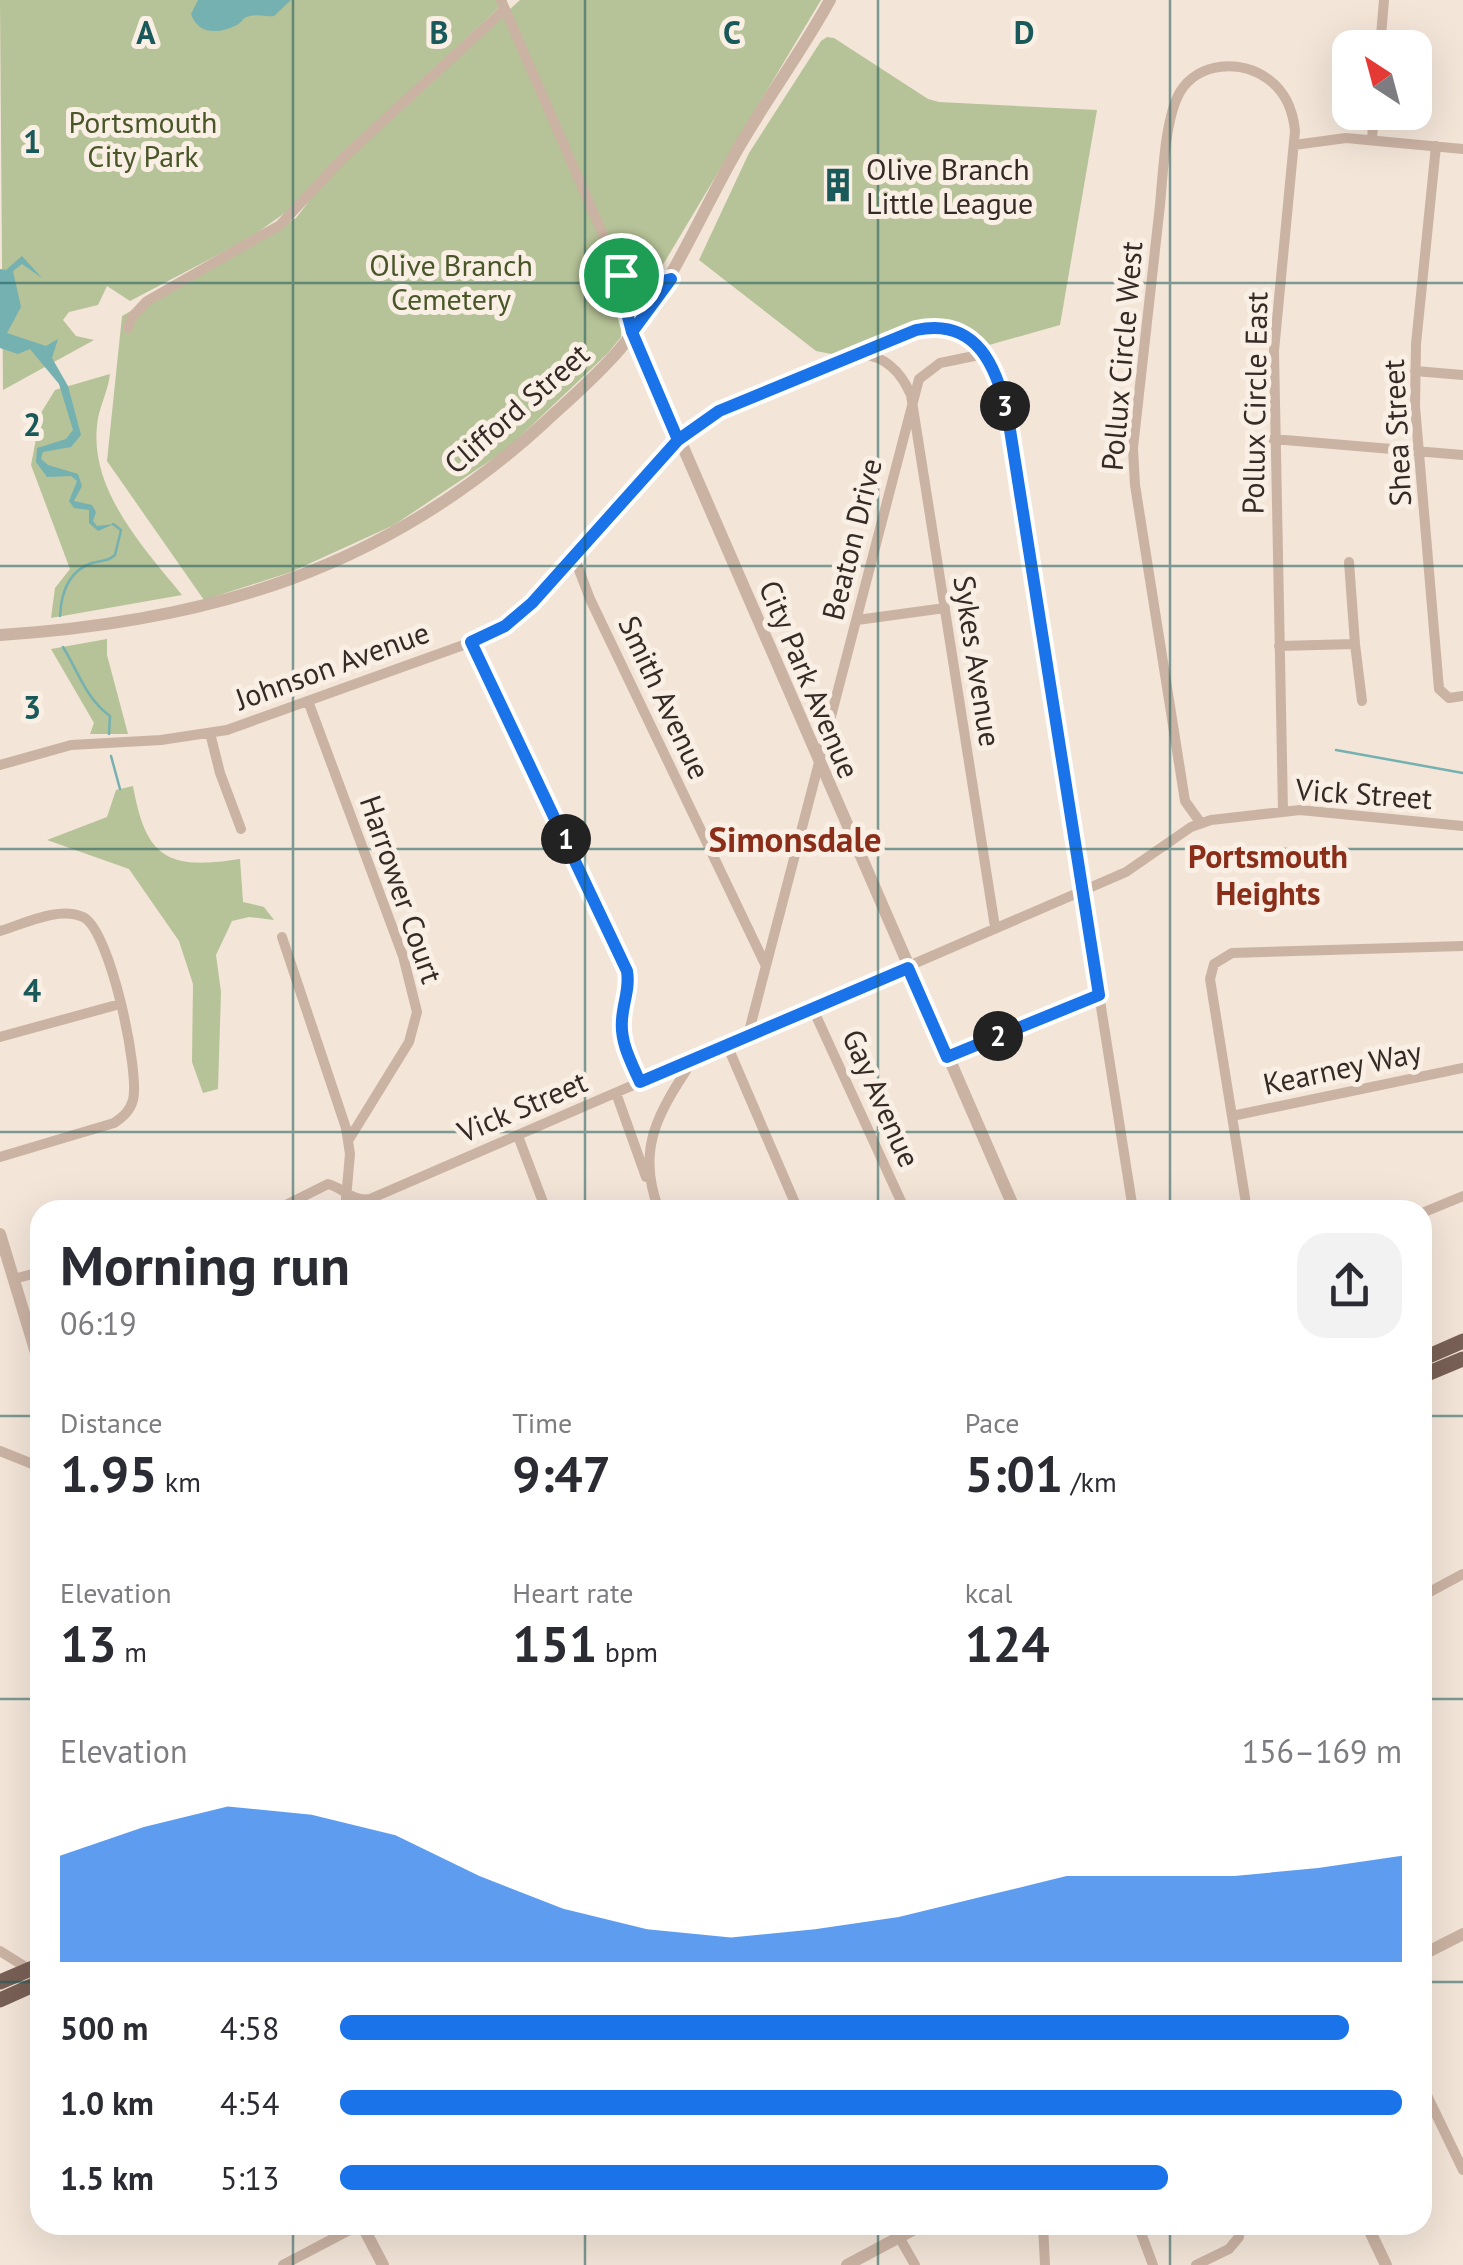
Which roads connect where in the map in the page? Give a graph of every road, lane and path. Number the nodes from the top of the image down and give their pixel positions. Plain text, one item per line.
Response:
1 (830, 0) edge
2 (1384, 0) edge
3 (503, 4) edge
4 (1382, 30) edge
5 (1199, 74) joint
6 (1373, 130) edge
7 (1372, 139) junction
8 (1294, 145) junction
9 (1436, 146) junction
10 (1463, 149) edge
11 (615, 267) junction
12 (671, 279) junction
13 (128, 328) dead end
14 (632, 332) junction
15 (859, 354) junction
16 (984, 354) junction
17 (1415, 370) junction
18 (1463, 375) edge
19 (913, 402) junction
20 (1274, 439) junction
21 (678, 440) junction
22 (1419, 452) junction
23 (1463, 456) edge
24 (573, 554) junction
25 (1350, 562) dead end
26 (945, 608) junction
27 (857, 620) junction
28 (0, 635) edge
29 (471, 642) junction
30 (1355, 644) junction
31 (1278, 646) junction
32 (1463, 696) edge
33 (308, 701) junction
34 (1362, 701) dead end
35 (210, 733) junction
36 (0, 764) edge
37 (820, 766) junction
38 (1283, 811) junction
39 (1200, 822) junction
40 (1463, 826) edge
41 (240, 830) dead end
42 (1081, 891) junction
43 (995, 927) junction
44 (0, 931) edge
45 (282, 938) dead end
46 (1463, 946) edge
47 (767, 967) junction
48 (908, 968) junction
49 (1099, 995) junction
50 (120, 1004) junction
51 (812, 1007) junction
52 (748, 1035) junction
53 (0, 1037) edge
54 (727, 1044) junction
55 (947, 1057) junction
56 (694, 1059) junction
57 (1463, 1068) edge
58 (640, 1082) junction
59 (616, 1093) junction
60 (1232, 1116) junction
61 (518, 1136) junction
62 (348, 1141) junction
63 (0, 1157) edge
64 (648, 1182) junction
65 (347, 1194) junction
66 (1463, 1196) edge
67 (296, 1200) edge
68 (346, 1200) edge
69 (542, 1200) edge
70 (655, 1200) edge
71 (794, 1200) edge
72 (900, 1200) edge
73 (1011, 1200) edge
74 (1131, 1200) edge
75 (1245, 1200) edge
76 (1432, 1209) edge
77 (0, 1234) edge
78 (30, 1275) edge
79 (14, 1279) junction
80 (30, 1333) edge
81 (1463, 1341) edge
82 (1432, 1355) edge
83 (1463, 1358) edge
84 (1432, 1372) edge
85 (0, 1450) edge
86 (30, 1463) edge
87 (1463, 1574) edge
88 (1432, 1591) edge
89 (1463, 1934) edge
90 (1432, 1950) edge
91 (0, 1952) edge
92 (30, 1968) edge
93 (30, 1975) edge
94 (30, 1978) edge
95 (0, 1982) edge
96 (0, 2000) edge
97 (1432, 2106) edge
98 (1463, 2170) edge
99 (342, 2235) edge
100 (366, 2235) edge
101 (903, 2235) edge
102 (1044, 2235) edge
103 (1142, 2235) edge
104 (1372, 2235) edge
105 (899, 2237) junction
106 (1239, 2237) dead end
107 (283, 2265) edge
108 (383, 2265) edge
109 (847, 2265) edge
110 (914, 2265) edge
111 (1045, 2265) edge
112 (1153, 2265) edge
113 (1196, 2265) edge
114 (1386, 2265) edge

1 - 12 street, Clifford Street
2 - 4 street
3 - 11 street
3 - 13 street
5 - 8 street, Pollux Circle East
5 - 39 street, Pollux Circle West
6 - 7 street
7 - 8 street
7 - 9 street
8 - 20 street, Pollux Circle East
9 - 10 street
9 - 17 street, Shea Street
11 - 12 street
11 - 14 street
12 - 14 street, Clifford Street
14 - 21 street, City Park Avenue
14 - 28 street, Clifford Street
15 - 16 street, Johnson Avenue
15 - 19 street
15 - 21 street, Johnson Avenue
16 - 19 street, Beaton Drive
16 - 42 street
17 - 18 street
17 - 22 street, Shea Street
19 - 26 street, Sykes Avenue
19 - 27 street, Beaton Drive
20 - 22 street
20 - 31 street, Pollux Circle East
21 - 24 street, Johnson Avenue
21 - 37 street, City Park Avenue
22 - 23 street
22 - 32 street, Shea Street
24 - 29 street, Johnson Avenue
24 - 47 street, Smith Avenue
25 - 30 street
26 - 27 street
26 - 43 street, Sykes Avenue
27 - 37 street, Beaton Drive
29 - 33 street, Johnson Avenue
29 - 58 street
30 - 31 street
30 - 34 street
31 - 38 street, Pollux Circle East
33 - 35 street, Johnson Avenue
33 - 62 street, Harrower Court
35 - 36 street, Johnson Avenue
35 - 41 street
37 - 47 street, Beaton Drive
37 - 48 street, City Park Avenue
38 - 39 street, Vick Street
38 - 40 street, Vick Street
39 - 42 street, Vick Street
42 - 43 street, Vick Street
42 - 49 street
43 - 48 street, Vick Street
44 - 50 street
45 - 62 street
46 - 60 street
47 - 52 street, Beaton Drive
48 - 51 street, Vick Street
48 - 55 street, City Park Avenue
49 - 55 street
49 - 74 street
50 - 53 street
50 - 63 street
51 - 52 street, Vick Street
51 - 72 street, Gay Avenue
52 - 54 street, Vick Street
54 - 56 street, Vick Street
54 - 71 street
55 - 73 street, City Park Avenue
56 - 58 street, Vick Street
56 - 64 street
57 - 60 street, Kearney Way
58 - 59 street, Vick Street
59 - 61 street, Vick Street
59 - 64 street
60 - 75 street
61 - 65 street, Vick Street
61 - 69 street
62 - 65 street
64 - 70 street
65 - 67 street, Vick Street
65 - 68 street
66 - 76 street
77 - 79 street
78 - 79 street
79 - 80 street
81 - 82 main road
83 - 84 main road
85 - 86 street
87 - 88 street
89 - 90 street
91 - 92 street
93 - 95 main road
94 - 96 main road
97 - 98 street
99 - 107 street
100 - 108 street
101 - 105 street
102 - 111 street
103 - 112 street
104 - 114 street
105 - 109 street
105 - 110 street
106 - 113 street

